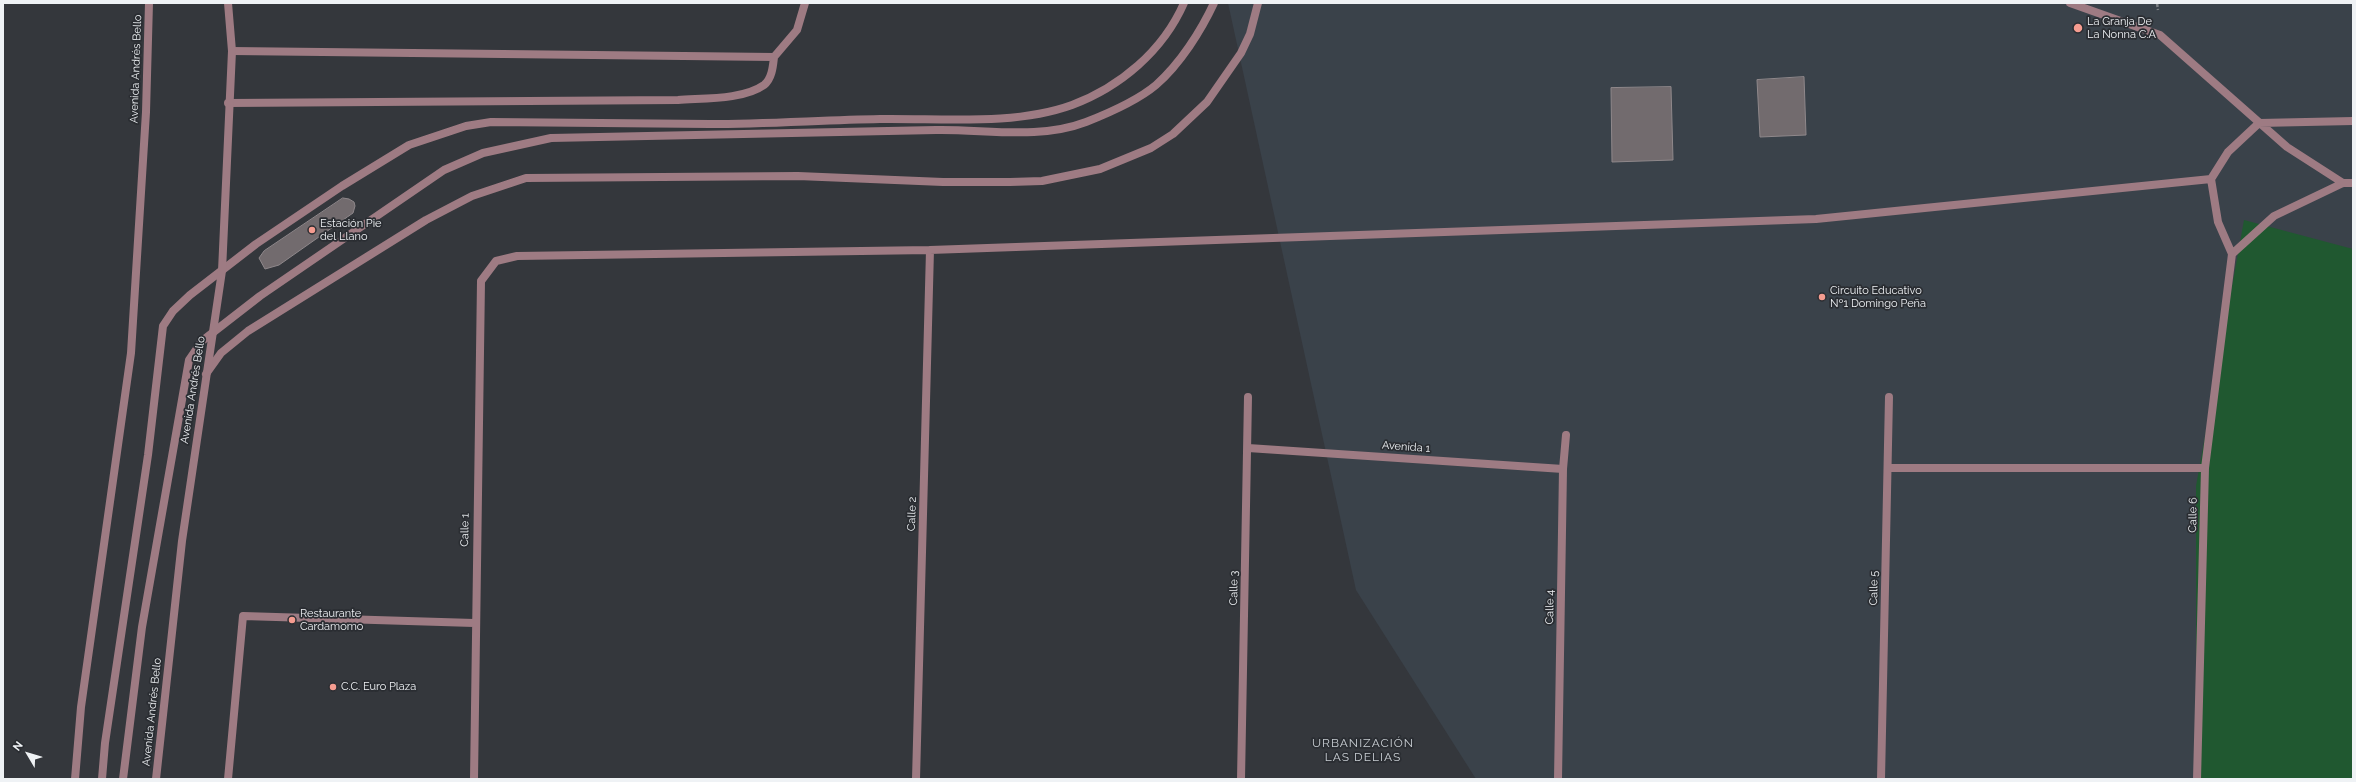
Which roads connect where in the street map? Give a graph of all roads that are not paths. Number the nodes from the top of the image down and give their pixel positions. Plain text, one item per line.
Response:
1 (149, 3) edge
2 (228, 3) edge
3 (805, 3) edge
4 (1184, 3) edge
5 (1214, 3) edge
6 (1258, 3) edge
7 (2070, 3) edge
8 (232, 51) junction
9 (774, 57) junction
10 (228, 103) junction
11 (2353, 121) edge
12 (2259, 123) junction
13 (2211, 179) junction
14 (2353, 183) edge
15 (2343, 184) junction
16 (930, 250) junction
17 (2232, 254) junction
18 (222, 271) junction
19 (214, 332) junction
20 (206, 374) junction
21 (1248, 397) dead end
22 (1889, 397) dead end
23 (1566, 436) dead end
24 (1248, 448) junction
25 (1562, 468) junction
26 (1888, 468) junction
27 (2205, 468) junction
28 (474, 623) junction
29 (75, 779) edge
30 (102, 779) edge
31 (123, 779) edge
32 (156, 779) edge
33 (228, 779) edge
34 (474, 779) edge
35 (916, 779) edge
36 (1241, 779) edge
37 (1558, 779) edge
38 (1882, 779) edge
39 (2197, 779) edge

1 - 29 street, Avenida Andrés Bello
2 - 8 street, Avenida Andrés Bello
3 - 9 street
4 - 18 street
5 - 19 street
6 - 20 street
7 - 12 street
8 - 9 street
8 - 10 street, Avenida Andrés Bello
9 - 10 street
10 - 18 street, Avenida Andrés Bello
11 - 12 street
12 - 13 street
12 - 15 street
13 - 16 street
13 - 17 street
14 - 15 street
15 - 17 street
16 - 28 street, Calle 1
16 - 35 street, Calle 2
17 - 27 street, Calle 6
18 - 19 street, Avenida Andrés Bello
18 - 30 street
19 - 20 street, Avenida Andrés Bello
19 - 31 street
20 - 32 street, Avenida Andrés Bello
21 - 24 street, Calle 3
22 - 26 street, Calle 5
23 - 25 street, Calle 4
24 - 25 street, Avenida 1
24 - 36 street, Calle 3
25 - 37 street, Calle 4
26 - 27 street
26 - 38 street, Calle 5
27 - 39 street, Calle 6
28 - 33 street
28 - 34 street, Calle 1

